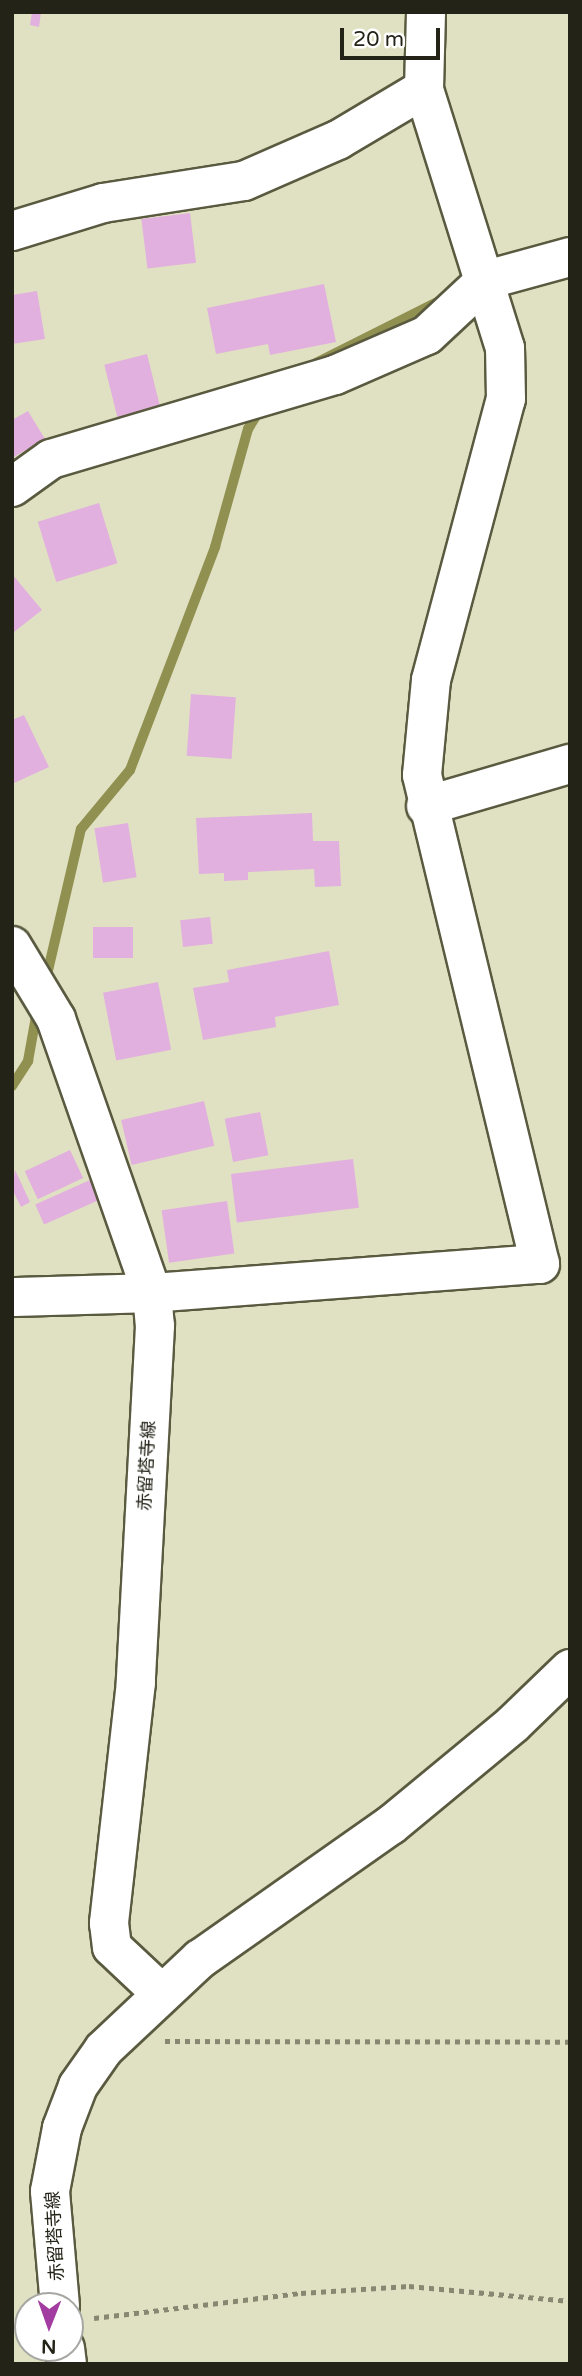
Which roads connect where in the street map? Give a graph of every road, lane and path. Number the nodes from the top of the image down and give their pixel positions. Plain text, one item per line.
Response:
1 (426, 12) edge
2 (424, 89) junction
3 (12, 231) edge
4 (570, 257) edge
5 (486, 280) junction
6 (12, 487) edge
7 (570, 765) edge
8 (426, 806) junction
9 (12, 946) edge
10 (152, 1293) junction
11 (12, 1297) edge
12 (570, 1669) edge
13 (148, 2005) junction
14 (570, 2042) edge
15 (64, 2292) edge
16 (570, 2301) edge
17 (84, 2322) edge

1 - 2 street
2 - 3 street
2 - 5 street
4 - 5 street
5 - 6 street
5 - 8 street
7 - 8 street
8 - 10 street
9 - 10 street, 赤留塔寺線
10 - 11 street
10 - 13 street, 赤留塔寺線
12 - 13 street, 赤留塔寺線
13 - 14 path
13 - 15 street, 赤留塔寺線
16 - 17 path

